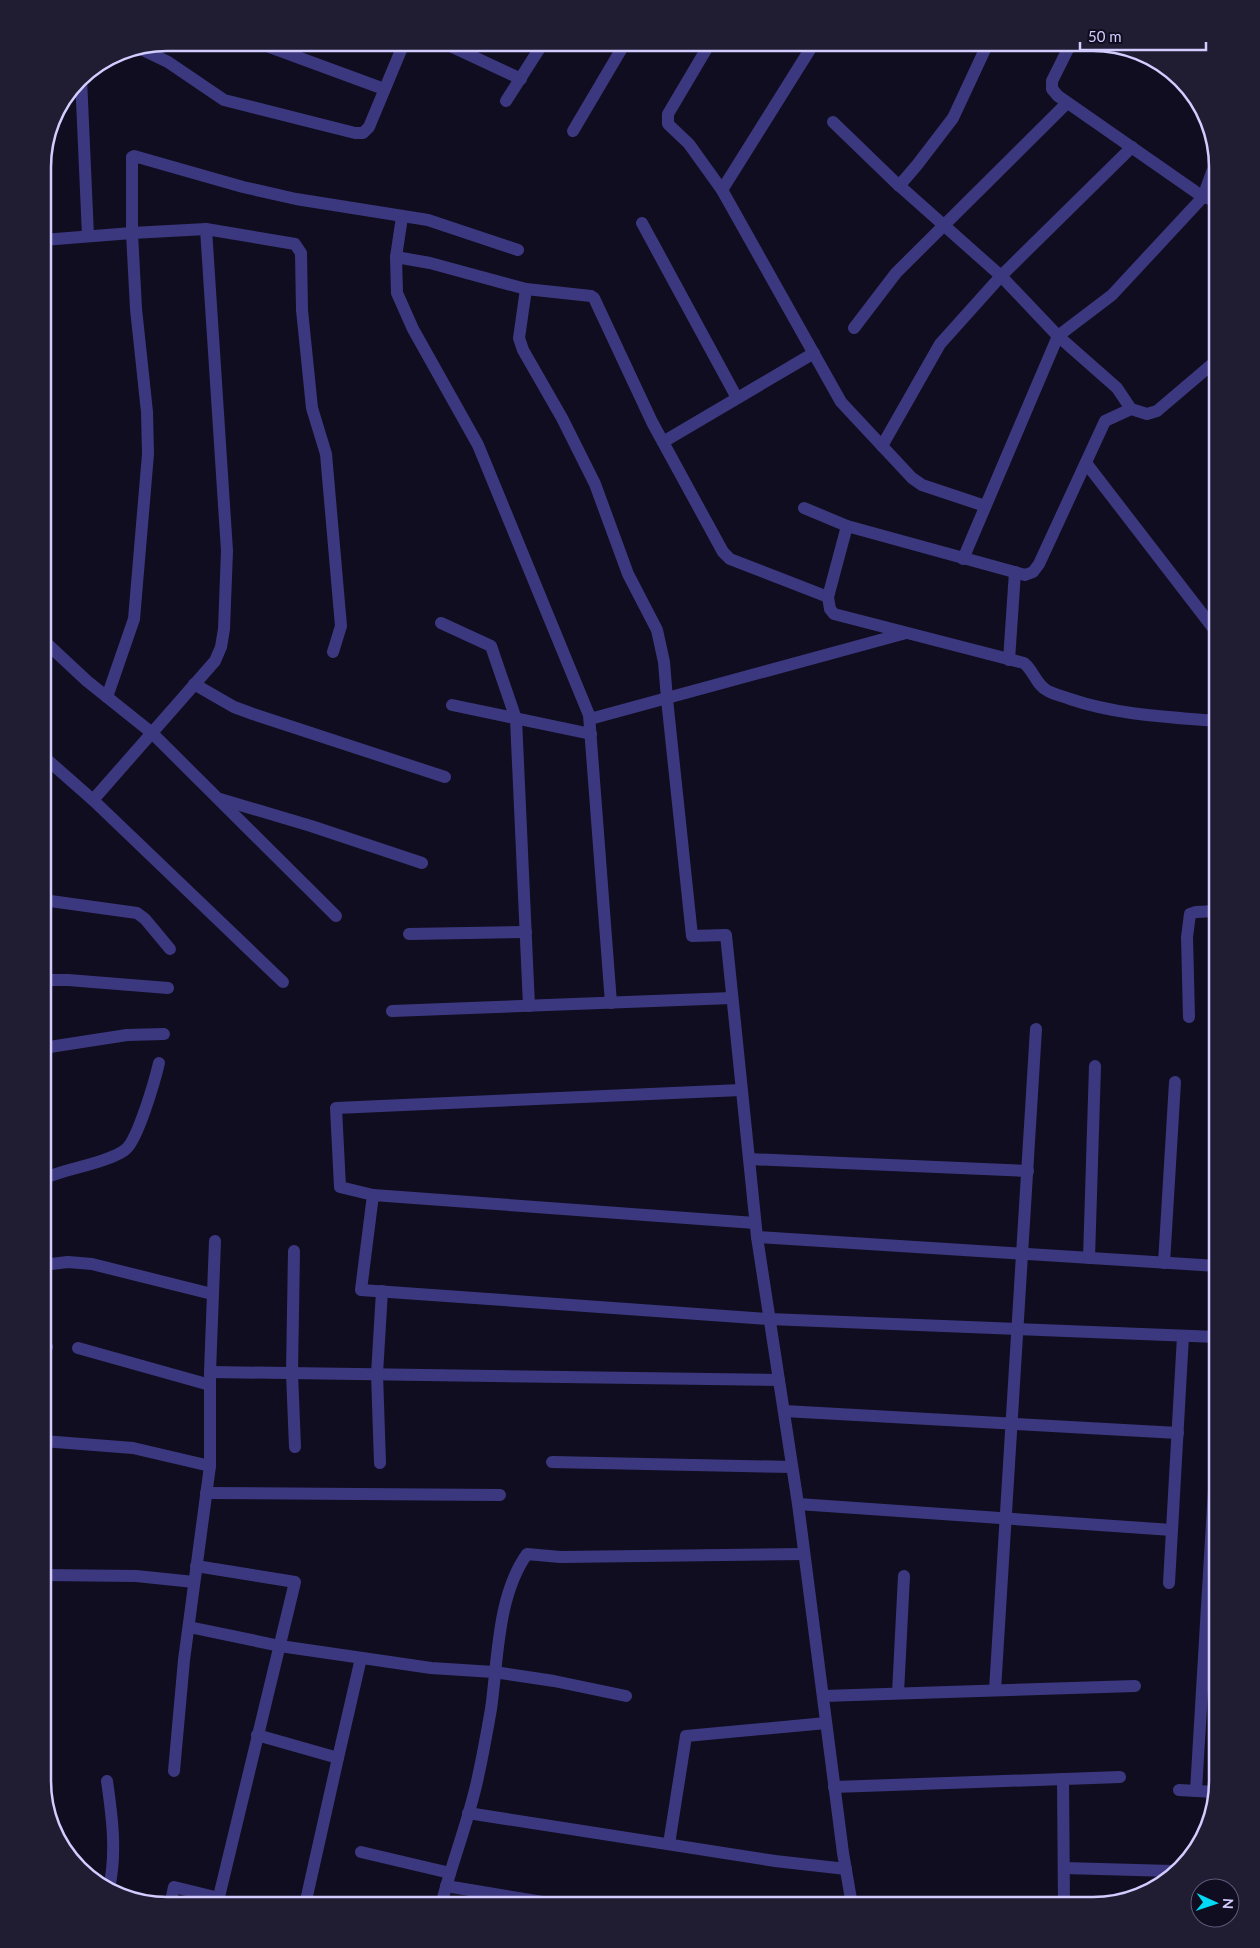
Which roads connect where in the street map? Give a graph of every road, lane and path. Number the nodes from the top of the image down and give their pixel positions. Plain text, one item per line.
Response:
1 (283, 51) edge
2 (401, 51) edge
3 (461, 51) edge
4 (538, 51) edge
5 (620, 51) edge
6 (705, 51) edge
7 (809, 51) edge
8 (984, 51) edge
9 (1067, 51) edge
10 (148, 52) edge
11 (521, 79) junction
12 (81, 89) edge
13 (384, 89) junction
14 (506, 101) dead end
15 (1067, 103) junction
16 (833, 122) dead end
17 (574, 131) dead end
18 (1132, 147) junction
19 (1209, 180) edge
20 (899, 186) junction
21 (722, 190) junction
22 (1203, 197) junction
23 (1209, 199) edge
24 (402, 217) junction
25 (642, 223) dead end
26 (944, 224) junction
27 (206, 230) junction
28 (132, 233) junction
29 (88, 236) junction
30 (51, 239) edge
31 (518, 250) dead end
32 (396, 257) junction
33 (1000, 276) junction
34 (526, 289) junction
35 (854, 328) dead end
36 (1058, 336) junction
37 (814, 353) junction
38 (1209, 368) edge
39 (737, 398) junction
40 (1131, 409) junction
41 (663, 442) junction
42 (882, 446) junction
43 (1086, 463) junction
44 (985, 506) junction
45 (804, 508) dead end
46 (847, 526) junction
47 (962, 559) junction
48 (1015, 572) junction
49 (828, 597) junction
50 (1209, 621) edge
51 (441, 623) dead end
52 (906, 633) junction
53 (51, 648) edge
54 (333, 652) dead end
55 (1009, 660) junction
56 (194, 684) junction
57 (107, 698) junction
58 (666, 699) junction
59 (452, 706) dead end
60 (516, 719) junction
61 (590, 719) junction
62 (1209, 720) edge
63 (152, 732) junction
64 (591, 734) junction
65 (51, 763) edge
66 (445, 777) dead end
67 (218, 798) junction
68 (93, 800) junction
69 (422, 863) dead end
70 (51, 901) edge
71 (1209, 911) edge
72 (336, 916) dead end
73 (526, 932) junction
74 (409, 934) dead end
75 (170, 949) dead end
76 (51, 980) edge
77 (283, 982) dead end
78 (168, 988) dead end
79 (732, 998) junction
80 (611, 1003) junction
81 (529, 1006) junction
82 (392, 1011) dead end
83 (1189, 1017) dead end
84 (1036, 1029) dead end
85 (164, 1034) dead end
86 (51, 1047) edge
87 (159, 1063) dead end
88 (1095, 1066) dead end
89 (1176, 1082) dead end
90 (742, 1090) junction
91 (748, 1159) junction
92 (1028, 1171) junction
93 (51, 1175) edge
94 (373, 1195) junction
95 (756, 1223) junction
96 (757, 1237) junction
97 (215, 1241) dead end
98 (294, 1250) dead end
99 (1023, 1254) junction
100 (1090, 1258) junction
101 (1164, 1263) junction
102 (51, 1264) edge
103 (1209, 1266) edge
104 (382, 1291) junction
105 (212, 1294) junction
106 (770, 1319) junction
107 (1016, 1329) junction
108 (1183, 1336) junction
109 (1209, 1337) edge
110 (78, 1348) dead end
111 (292, 1373) junction
112 (377, 1374) junction
113 (210, 1379) junction
114 (779, 1380) junction
115 (784, 1411) junction
116 (1011, 1424) junction
117 (1178, 1433) junction
118 (51, 1442) edge
119 (294, 1447) dead end
120 (552, 1462) dead end
121 (380, 1463) dead end
122 (210, 1466) junction
123 (792, 1467) junction
124 (206, 1493) junction
125 (500, 1495) dead end
126 (798, 1504) junction
127 (1005, 1518) junction
128 (1172, 1530) junction
129 (804, 1554) junction
130 (196, 1566) junction
131 (51, 1575) edge
132 (904, 1576) dead end
133 (194, 1582) junction
134 (1169, 1583) dead end
135 (188, 1627) junction
136 (1209, 1637) edge
137 (280, 1646) junction
138 (361, 1658) junction
139 (494, 1672) junction
140 (1135, 1686) dead end
141 (995, 1690) junction
142 (898, 1693) junction
143 (626, 1696) dead end
144 (823, 1696) junction
145 (826, 1724) junction
146 (257, 1735) junction
147 (338, 1758) junction
148 (174, 1771) dead end
149 (1120, 1777) dead end
150 (1063, 1779) junction
151 (107, 1781) dead end
152 (834, 1787) junction
153 (1179, 1790) dead end
154 (1196, 1791) junction
155 (1208, 1792) edge
156 (468, 1813) junction
157 (668, 1844) junction
158 (361, 1852) dead end
159 (1064, 1868) junction
160 (846, 1869) junction
161 (1166, 1871) edge
162 (450, 1872) junction
163 (110, 1882) edge
164 (446, 1886) junction
165 (172, 1897) edge
166 (205, 1897) edge
167 (219, 1897) edge
168 (307, 1897) edge
169 (443, 1897) edge
170 (510, 1897) edge
171 (851, 1897) edge
172 (1064, 1897) edge

1 - 13 street
2 - 13 street
3 - 11 street
4 - 11 street
5 - 17 street
6 - 21 street
7 - 21 street
8 - 20 street
9 - 15 street
10 - 13 street
11 - 14 street
12 - 29 street
15 - 18 street
15 - 26 street
16 - 20 street
18 - 22 street
18 - 33 street
19 - 22 street
20 - 26 street
21 - 37 street
22 - 23 street
22 - 36 street
24 - 28 street
24 - 31 street
24 - 32 street
25 - 39 street
26 - 33 street
26 - 35 street
27 - 28 street
27 - 54 street
27 - 56 street
28 - 29 street
28 - 57 street
29 - 30 street
32 - 34 street
32 - 61 street
33 - 36 street
33 - 42 street
34 - 41 street
34 - 58 street
36 - 40 street
36 - 44 street
37 - 39 street
37 - 42 street
38 - 40 street
39 - 41 street
40 - 43 street
41 - 49 street
42 - 44 street
43 - 48 street
43 - 50 street
44 - 47 street
45 - 46 street
46 - 47 street
46 - 49 street
47 - 48 street
48 - 55 street
49 - 52 street
51 - 60 street
52 - 55 street
52 - 58 street
53 - 57 street
55 - 62 street
56 - 63 street
56 - 66 street
57 - 63 street
58 - 61 street
58 - 79 street
59 - 60 street
60 - 64 street
60 - 73 street
61 - 64 street
63 - 67 street
63 - 68 street
64 - 80 street
65 - 68 street
67 - 69 street
67 - 72 street
68 - 77 street
70 - 75 street
71 - 83 street
73 - 74 street
73 - 81 street
76 - 78 street
79 - 80 street
79 - 90 street
80 - 81 street
81 - 82 street
84 - 92 street
85 - 86 street
87 - 93 street
88 - 100 street
89 - 101 street
90 - 91 street
90 - 94 street
91 - 92 street
91 - 95 street
92 - 99 street
94 - 95 street
94 - 104 street
95 - 96 street
96 - 99 street
96 - 106 street
97 - 105 street
98 - 111 street
99 - 100 street
99 - 107 street
100 - 101 street
101 - 103 street
102 - 105 street
104 - 106 street
104 - 112 street
105 - 113 street
106 - 107 street
106 - 114 street
107 - 108 street
107 - 116 street
108 - 109 street
108 - 117 street
110 - 113 street
111 - 112 street
111 - 113 street
111 - 119 street
112 - 114 street
112 - 121 street
113 - 122 street
114 - 115 street
115 - 116 street
115 - 123 street
116 - 117 street
116 - 127 street
117 - 128 street
118 - 122 street
120 - 123 street
122 - 124 street
123 - 126 street
124 - 125 street
124 - 130 street
126 - 127 street
126 - 129 street
127 - 128 street
127 - 141 street
128 - 134 street
129 - 139 street
129 - 144 street
130 - 133 street
130 - 137 street
131 - 133 street
132 - 142 street
133 - 135 street
135 - 137 street
135 - 148 street
136 - 154 street
137 - 138 street
137 - 146 street
138 - 139 street
138 - 147 street
139 - 143 street
139 - 156 street
140 - 141 street
141 - 142 street
142 - 144 street
144 - 145 street
145 - 152 street
145 - 157 street
146 - 147 street
146 - 167 street
147 - 168 street
149 - 150 street
150 - 152 street
150 - 159 street
151 - 163 street
152 - 160 street
153 - 154 street
154 - 155 street
156 - 157 street
156 - 162 street
157 - 160 street
158 - 162 street
159 - 161 street
159 - 172 street
160 - 171 street
162 - 164 street
164 - 169 street
164 - 170 street
165 - 166 street

